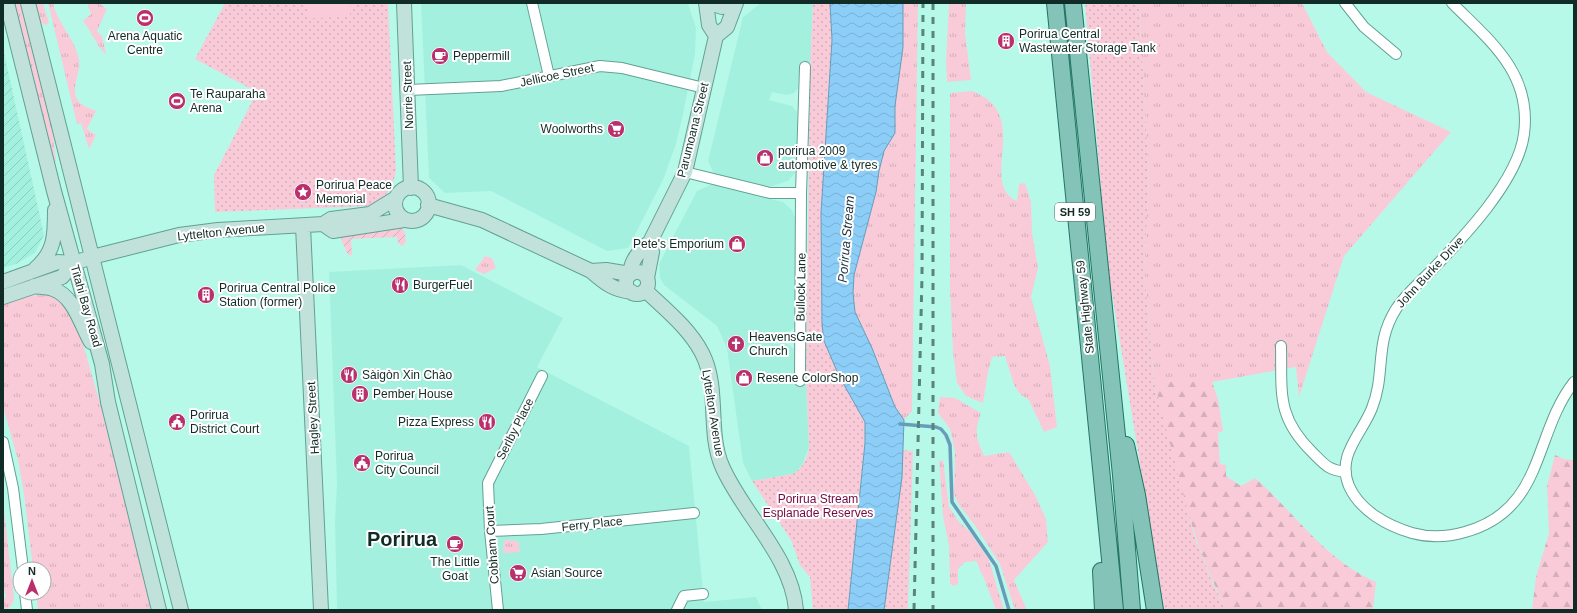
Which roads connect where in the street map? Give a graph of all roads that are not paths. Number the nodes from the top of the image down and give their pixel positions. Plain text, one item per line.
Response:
1 (7, 3) edge
2 (28, 3) edge
3 (404, 3) edge
4 (532, 3) edge
5 (706, 3) edge
6 (710, 3) edge
7 (736, 3) edge
8 (1055, 3) edge
9 (1073, 3) edge
10 (1345, 3) edge
11 (1452, 3) edge
12 (716, 36) junction
13 (1396, 54) dead end
14 (805, 67) dead end
15 (549, 76) junction
16 (704, 88) junction
17 (408, 90) junction
18 (685, 172) junction
19 (411, 188) junction
20 (54, 191) junction
21 (801, 193) junction
22 (396, 198) junction
23 (428, 205) junction
24 (404, 220) junction
25 (323, 224) junction
26 (303, 226) junction
27 (650, 242) junction
28 (92, 256) junction
29 (74, 263) junction
30 (33, 271) junction
31 (591, 271) junction
32 (631, 274) junction
33 (3, 282) edge
34 (34, 286) junction
35 (641, 287) junction
36 (3, 298) edge
37 (1281, 346) dead end
38 (102, 364) junction
39 (542, 376) dead end
40 (800, 381) dead end
41 (1574, 382) edge
42 (1115, 418) junction
43 (1096, 420) junction
44 (3, 442) edge
45 (1346, 472) junction
46 (488, 483) joint
47 (694, 513) dead end
48 (490, 531) junction
49 (22, 561) edge
50 (703, 594) dead end
51 (497, 609) edge
52 (159, 610) edge
53 (181, 610) edge
54 (321, 610) edge
55 (677, 610) edge
56 (796, 610) edge
57 (1103, 610) edge
58 (1115, 610) edge
59 (1132, 610) edge
60 (1155, 610) edge

1 - 20 main road, Titahi Bay Road
2 - 28 main road, Titahi Bay Road
3 - 17 main road, Norrie Street
4 - 15 street
5 - 12 main road
6 - 7 main road
7 - 12 main road, Parumoana Street
8 - 43 main road, State Highway 59 / SH 59
9 - 42 main road, State Highway 59 / SH 59
10 - 13 street
11 - 45 street, John Burke Drive
12 - 16 main road, Parumoana Street
14 - 21 street, Bullock Lane
15 - 16 street, Jellicoe Street
15 - 17 street, Jellicoe Street
16 - 18 main road, Parumoana Street
17 - 19 main road, Norrie Street
18 - 21 street
18 - 27 main road, Parumoana Street
19 - 22 main road
19 - 23 main road
20 - 29 main road, Titahi Bay Road
20 - 30 main road
21 - 40 street, Bullock Lane
22 - 24 main road
22 - 25 main road, Lyttelton Avenue
23 - 24 main road
23 - 31 main road
24 - 25 main road, Lyttelton Avenue
25 - 26 main road, Lyttelton Avenue
26 - 28 main road, Lyttelton Avenue
26 - 54 main road, Hagley Street
27 - 32 main road, Parumoana Street
27 - 35 main road, Parumoana Street
28 - 29 main road, Lyttelton Avenue
28 - 53 main road, Titahi Bay Road
29 - 30 main road, Lyttelton Avenue
29 - 34 main road, Lyttelton Avenue
29 - 38 main road, Titahi Bay Road
30 - 33 main road, Lyttelton Avenue
31 - 32 main road
31 - 35 main road
32 - 35 main road
34 - 36 main road, Lyttelton Avenue
34 - 38 main road
35 - 56 main road, Lyttelton Avenue
37 - 45 street
38 - 52 main road, Titahi Bay Road
39 - 46 street, Serlby Place
41 - 45 street, John Burke Drive
42 - 59 main road, State Highway 59 / SH 59
42 - 60 main road
43 - 57 main road
43 - 58 main road, State Highway 59 / SH 59
44 - 49 street
46 - 48 street, Cobham Court
47 - 48 street, Ferry Place
48 - 51 street, Cobham Court
50 - 55 street

